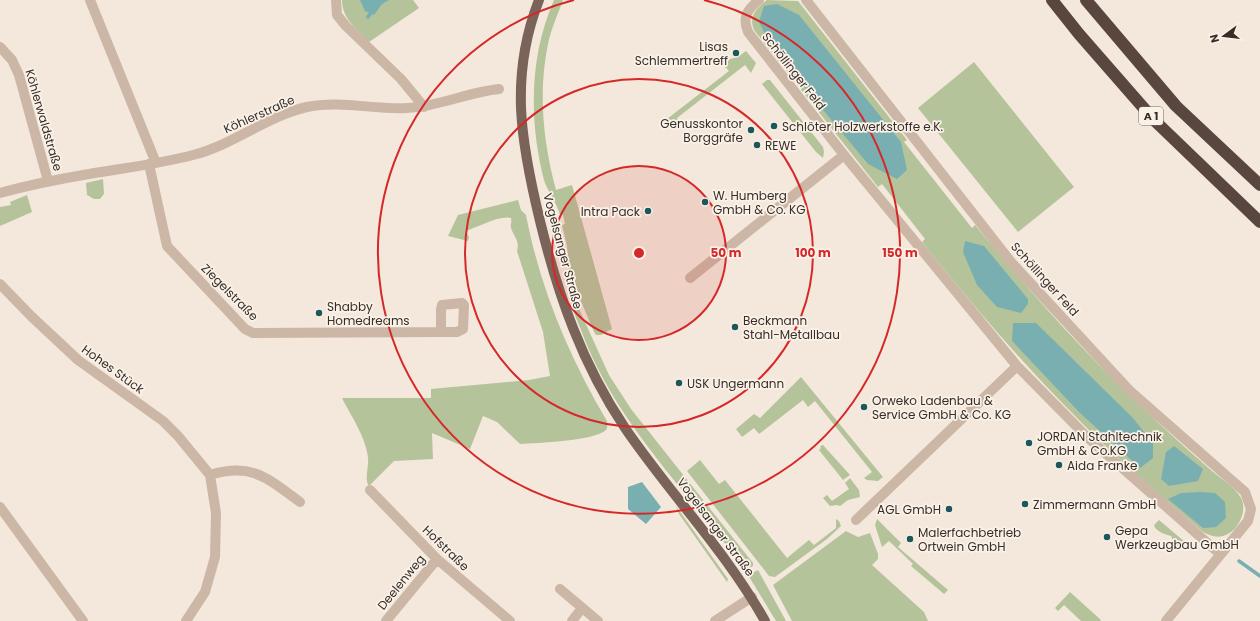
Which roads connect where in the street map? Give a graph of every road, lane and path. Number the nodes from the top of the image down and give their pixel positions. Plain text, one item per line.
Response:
1 (90, 0) edge
2 (336, 0) edge
3 (539, 0) edge
4 (759, 0) edge
5 (806, 0) edge
6 (1052, 0) edge
7 (1086, 0) edge
8 (0, 47) edge
9 (499, 89) dead end
10 (424, 107) junction
11 (844, 155) junction
12 (152, 164) junction
13 (48, 182) junction
14 (1260, 185) edge
15 (0, 193) edge
16 (1260, 222) edge
17 (690, 278) dead end
18 (0, 284) edge
19 (441, 332) dead end
20 (1017, 366) junction
21 (210, 475) junction
22 (370, 490) dead end
23 (300, 502) dead end
24 (0, 507) edge
25 (856, 520) dead end
26 (1220, 554) junction
27 (437, 559) junction
28 (560, 589) dead end
29 (752, 598) junction
30 (582, 608) junction
31 (83, 621) edge
32 (186, 621) edge
33 (386, 621) edge
34 (510, 621) edge
35 (572, 621) edge
36 (598, 621) edge
37 (715, 621) edge
38 (765, 621) edge
39 (1166, 621) edge

1 - 12 street
2 - 10 street
3 - 29 main road, Vogelsanger Straße
4 - 11 street, Schöllinger Feld
5 - 26 street, Schöllinger Feld
6 - 16 highway, A 1
7 - 14 highway, A 1
8 - 13 street, Köhlerwaldstraße
9 - 10 street, Köhlerstraße
10 - 12 street, Köhlerstraße
11 - 17 street
11 - 20 street, Schöllinger Feld
12 - 13 street, Köhlerstraße
12 - 19 street, Ziegelstraße
13 - 15 street, Köhlerstraße
18 - 21 street, Hohes Stück
20 - 25 street
20 - 26 street, Schöllinger Feld
21 - 23 street
21 - 32 street
22 - 27 street, Hofstraße
24 - 31 street
26 - 39 street, Schöllinger Feld
27 - 33 street, Deelenweg
27 - 34 street, Hofstraße
28 - 30 street
29 - 37 street
29 - 38 main road, Vogelsanger Straße
30 - 35 street
30 - 36 street

